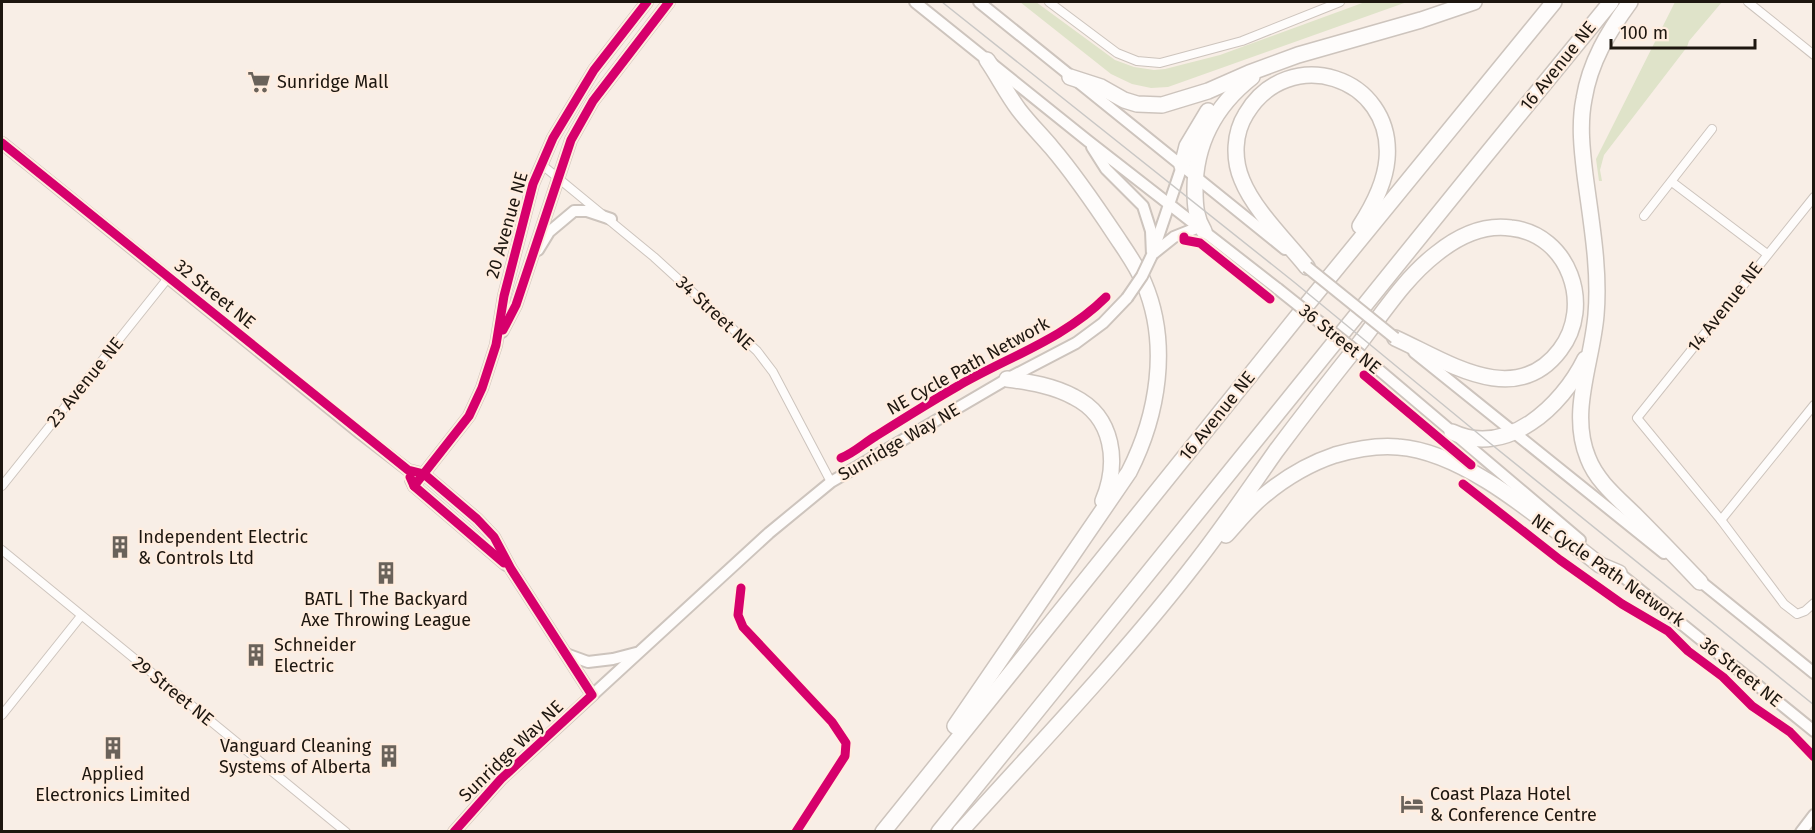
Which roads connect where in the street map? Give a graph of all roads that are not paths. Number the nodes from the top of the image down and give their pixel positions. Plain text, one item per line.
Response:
1 (647, 2) edge
2 (669, 2) edge
3 (915, 2) edge
4 (980, 2) edge
5 (1049, 2) edge
6 (1340, 2) edge
7 (1474, 2) edge
8 (1554, 2) edge
9 (1611, 2) edge
10 (1630, 2) edge
11 (1748, 2) edge
12 (1317, 6) edge
13 (1814, 55) edge
14 (987, 60) junction
15 (1272, 65) junction
16 (1249, 73) junction
17 (1070, 77) junction
18 (1713, 129) dead end
19 (1088, 141) junction
20 (2, 143) edge
21 (541, 164) junction
22 (1182, 166) junction
23 (558, 177) junction
24 (1195, 177) junction
25 (1672, 182) junction
26 (1814, 197) edge
27 (1170, 204) junction
28 (1644, 216) dead end
29 (611, 219) junction
30 (1201, 229) junction
31 (1767, 254) junction
32 (1152, 255) junction
33 (531, 260) junction
34 (1307, 267) junction
35 (168, 278) junction
36 (1309, 302) junction
37 (1594, 330) junction
38 (1395, 338) junction
39 (496, 345) junction
40 (1007, 379) junction
41 (1814, 405) edge
42 (1452, 432) junction
43 (1513, 432) junction
44 (408, 470) junction
45 (424, 474) junction
46 (831, 482) junction
47 (2, 486) edge
48 (414, 486) junction
49 (1721, 520) junction
50 (1092, 529) junction
51 (2, 550) edge
52 (1197, 561) junction
53 (511, 569) junction
54 (1619, 573) junction
55 (1700, 582) junction
56 (1814, 603) edge
57 (81, 616) junction
58 (639, 652) junction
59 (566, 654) junction
60 (1814, 673) edge
61 (592, 695) junction
62 (2, 715) edge
63 (1814, 731) edge
64 (1814, 816) edge
65 (346, 831) edge
66 (454, 831) edge
67 (882, 831) edge
68 (939, 831) edge
69 (960, 831) edge
70 (1801, 831) edge

1 - 21 street, 20 Avenue NE
2 - 23 street, 20 Avenue NE
3 - 14 street, 36 Street NE
4 - 17 street, 36 Street NE
5 - 12 street
6 - 12 street
7 - 15 highway
8 - 36 highway, 16 Avenue NE
9 - 68 highway, 16 Avenue NE
10 - 37 highway
11 - 13 street
14 - 19 street, 36 Street NE
14 - 50 highway
15 - 16 highway
15 - 24 highway
16 - 17 highway
16 - 22 highway
17 - 22 street, 36 Street NE
18 - 25 street
19 - 27 street, 36 Street NE
19 - 32 street
20 - 35 street, 32 Street NE
21 - 23 street, 34 Street NE
21 - 39 street, 20 Avenue NE
22 - 24 street, 36 Street NE
22 - 27 street, Sunridge Way NE
23 - 29 street, 34 Street NE
23 - 33 street, 20 Avenue NE
24 - 30 highway
24 - 34 street, 36 Street NE
25 - 28 street
25 - 31 street
26 - 31 street, 14 Avenue NE
27 - 30 street, 36 Street NE
27 - 32 street, Sunridge Way NE
29 - 33 street
29 - 46 street, 34 Street NE
30 - 32 street
30 - 42 street, 36 Street NE, bridge
31 - 49 street, 14 Avenue NE
32 - 40 street, Sunridge Way NE, bridge
33 - 39 street, 20 Avenue NE
34 - 36 highway
34 - 38 street, 36 Street NE, bridge
35 - 44 street, 32 Street NE
35 - 47 street, 23 Avenue NE
36 - 67 highway, 16 Avenue NE
37 - 43 highway
37 - 55 highway
38 - 43 street, 36 Street NE
38 - 52 highway
39 - 45 street, 20 Avenue NE
40 - 46 street, Sunridge Way NE
40 - 50 highway
41 - 49 street
42 - 43 highway
42 - 54 street, 36 Street NE
43 - 55 street, 36 Street NE
44 - 45 street, 32 Street NE
44 - 48 street, 32 Street NE
45 - 48 street, 20 Avenue NE
45 - 53 street, 32 Street NE
46 - 58 street, Sunridge Way NE
48 - 53 street, 32 Street NE
49 - 56 street
50 - 67 highway
51 - 57 street, 29 Street NE
52 - 54 highway
52 - 69 highway
53 - 59 street, 32 Street NE
54 - 63 street, 36 Street NE
55 - 60 street, 36 Street NE
57 - 62 street
57 - 65 street, 29 Street NE
58 - 59 street
58 - 61 street, Sunridge Way NE
59 - 61 street, 32 Street NE
61 - 66 street, Sunridge Way NE
64 - 70 street

